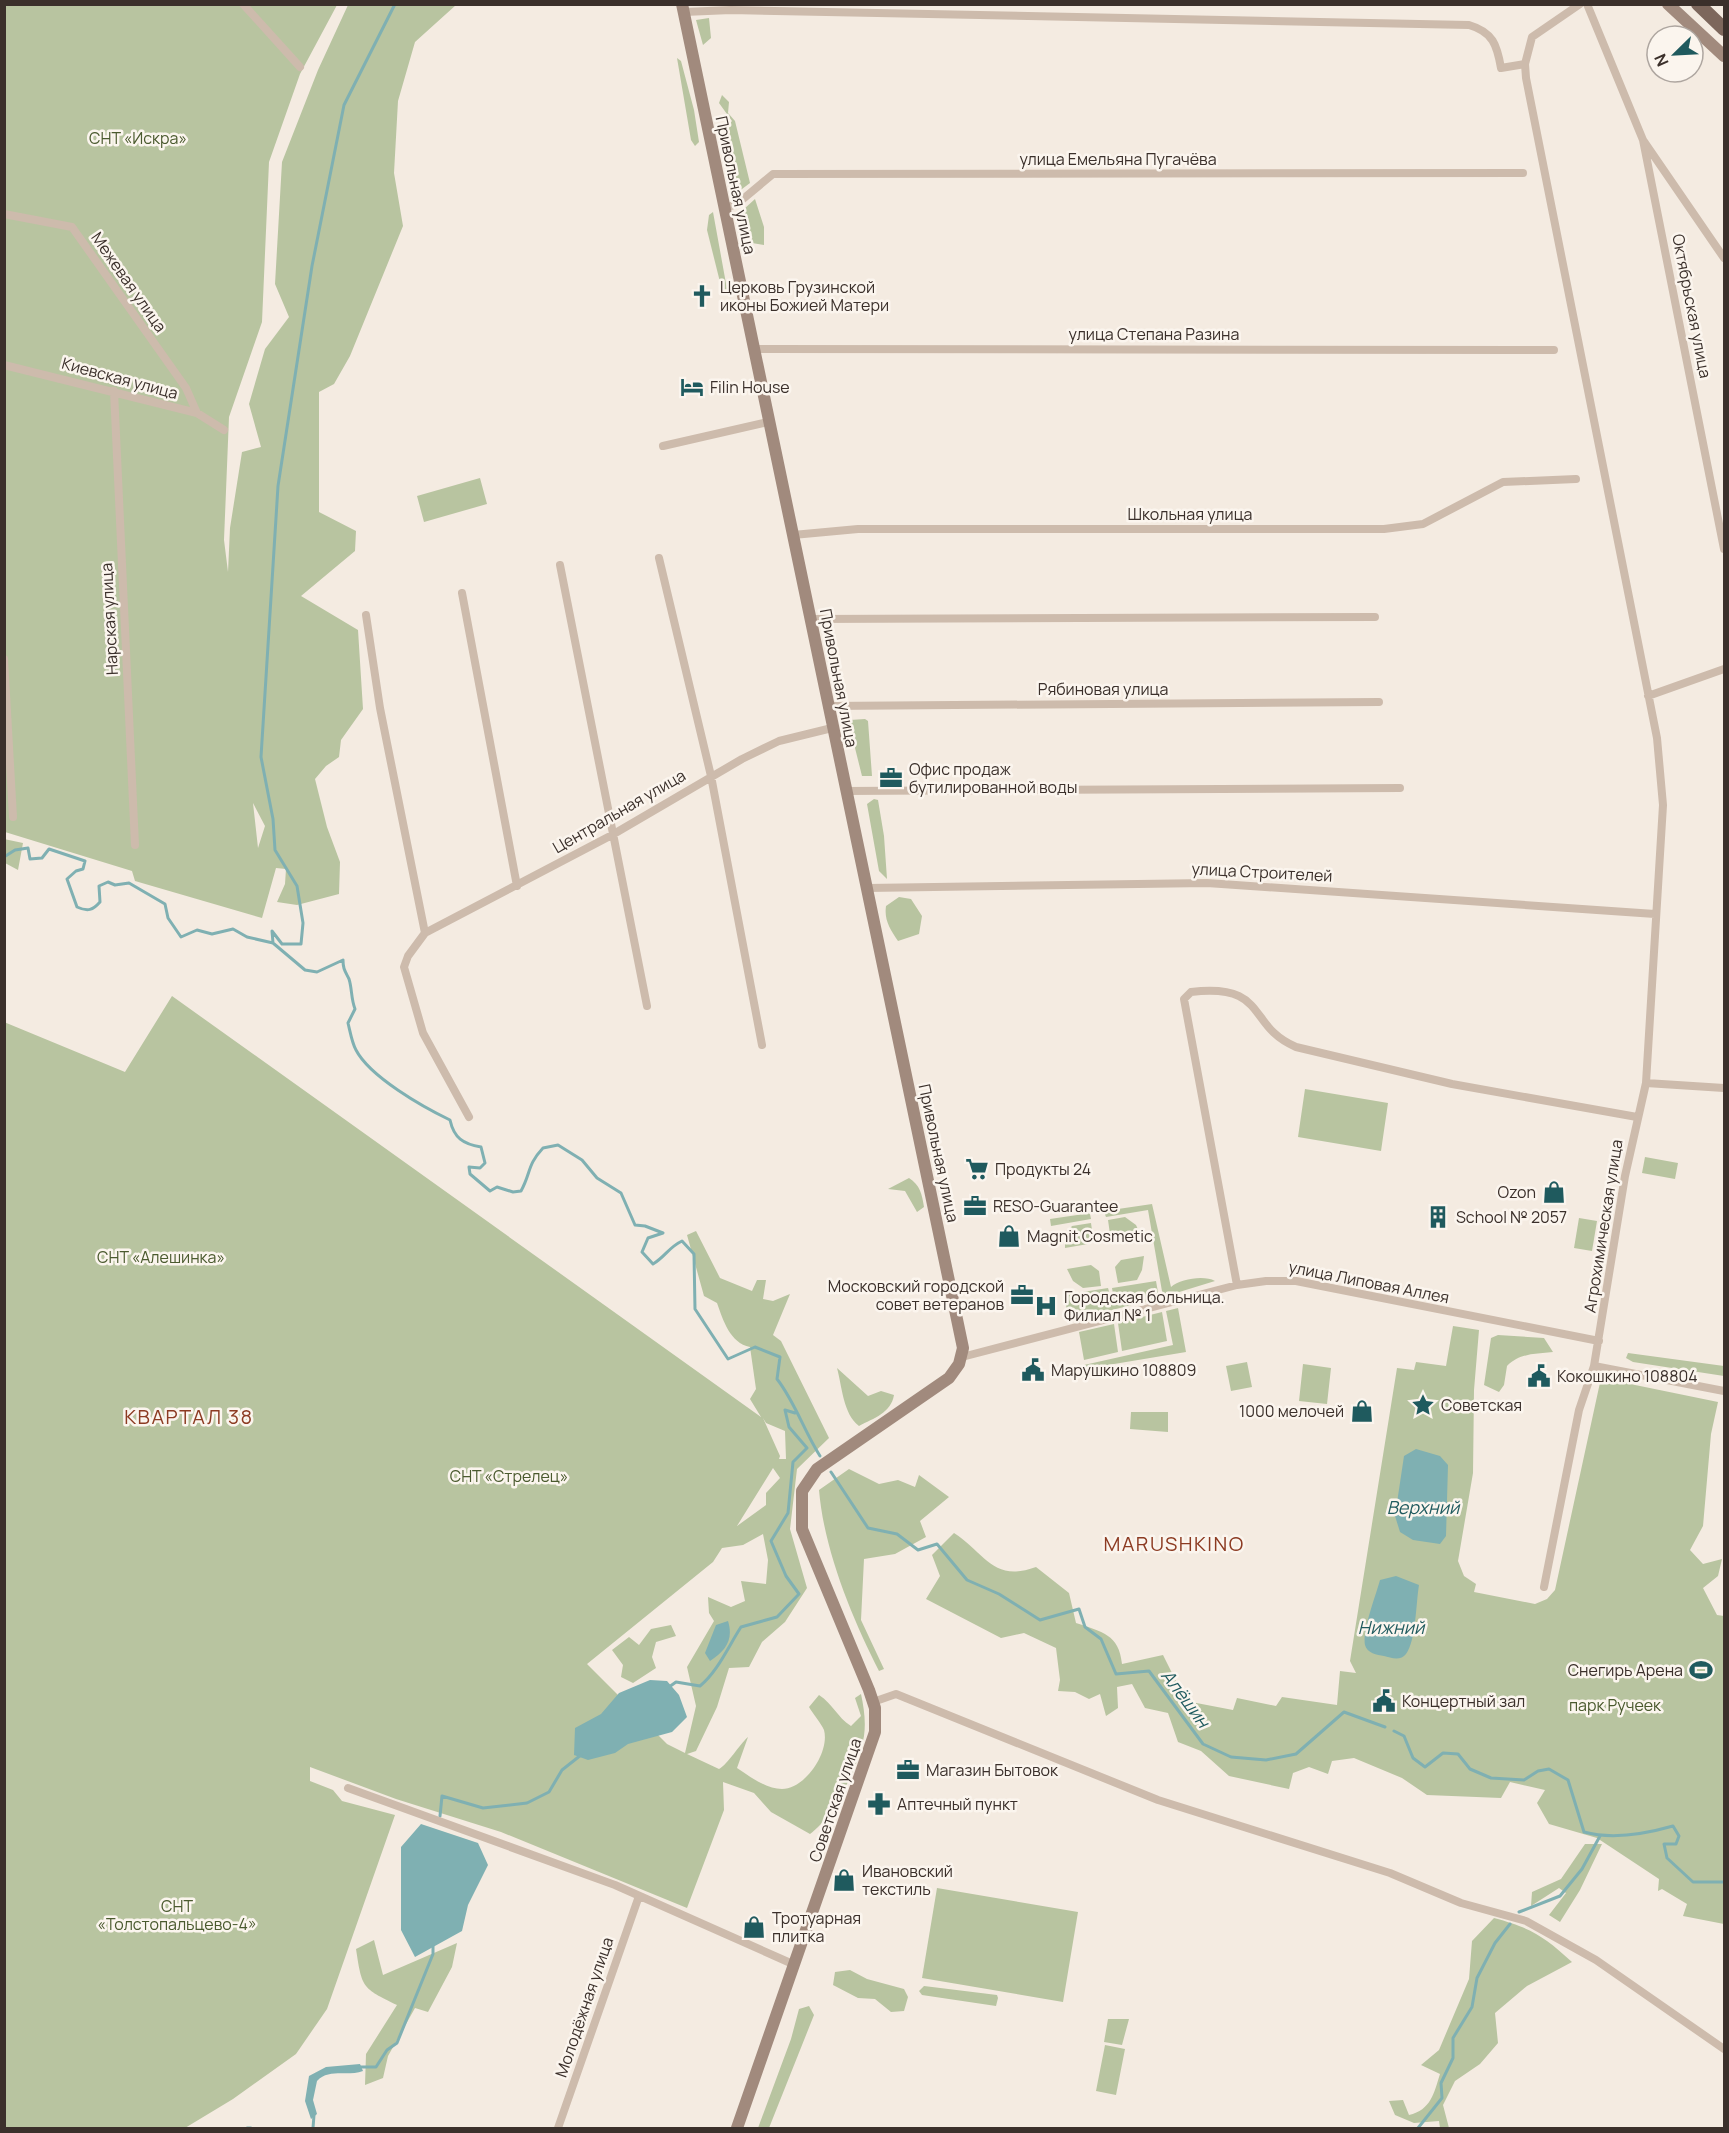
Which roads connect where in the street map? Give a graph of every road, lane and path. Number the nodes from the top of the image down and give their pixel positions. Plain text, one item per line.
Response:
1 (243, 4) edge
2 (1580, 4) edge
3 (1587, 4) edge
4 (1668, 4) edge
5 (1698, 4) edge
6 (683, 8) edge
7 (1725, 29) edge
8 (1725, 56) edge
9 (1525, 64) junction
10 (300, 67) dead end
11 (1643, 140) junction
12 (1523, 173) dead end
13 (725, 208) junction
14 (4, 214) edge
15 (1725, 258) edge
16 (753, 349) junction
17 (1554, 350) dead end
18 (4, 365) edge
19 (114, 391) junction
20 (196, 413) junction
21 (768, 422) junction
22 (224, 430) dead end
23 (663, 446) dead end
24 (1576, 479) dead end
25 (793, 536) junction
26 (1725, 549) edge
27 (659, 558) dead end
28 (560, 565) dead end
29 (462, 593) dead end
30 (366, 615) dead end
31 (1375, 617) dead end
32 (810, 619) junction
33 (4, 659) edge
34 (1725, 669) edge
35 (1648, 696) junction
36 (1380, 702) dead end
37 (827, 706) junction
38 (832, 728) junction
39 (711, 776) junction
40 (1400, 788) dead end
41 (845, 790) junction
42 (13, 817) dead end
43 (612, 835) junction
44 (135, 845) dead end
45 (517, 885) junction
46 (867, 888) junction
47 (1655, 914) junction
48 (425, 933) junction
49 (646, 1006) dead end
50 (762, 1045) dead end
51 (1646, 1083) junction
52 (1725, 1088) edge
53 (469, 1117) dead end
54 (1637, 1117) junction
55 (1237, 1285) junction
56 (1599, 1341) junction
57 (962, 1358) junction
58 (1594, 1366) junction
59 (1725, 1391) edge
60 (1544, 1587) dead end
61 (873, 1702) junction
62 (348, 1788) dead end
63 (639, 1896) junction
64 (795, 1965) junction
65 (1725, 2049) edge
66 (558, 2128) edge
67 (737, 2128) edge

1 - 10 street
2 - 9 street
3 - 11 street, Октябрьская улица
4 - 8 street
5 - 7 main road
6 - 9 street
6 - 13 street, Привольная улица
9 - 35 street, Агрохимическая улица
11 - 15 street, Октябрьская улица
11 - 26 street, Октябрьская улица
12 - 13 street, улица Емельяна Пугачёва
13 - 16 street, Привольная улица
14 - 20 street, Межевая улица
16 - 17 street, улица Степана Разина
16 - 21 street, Привольная улица
18 - 19 street, Киевская улица
19 - 20 street, Киевская улица
19 - 44 street, Нарская улица
20 - 22 street, Киевская улица
21 - 23 street
21 - 25 street, Привольная улица
24 - 25 street, Школьная улица
25 - 32 street, Привольная улица
27 - 39 street
28 - 43 street
29 - 45 street
30 - 48 street
31 - 32 street
32 - 37 street, Привольная улица
33 - 42 street
34 - 35 street
35 - 47 street, Агрохимическая улица
36 - 37 street, Рябиновая улица
37 - 38 street, Привольная улица
38 - 39 street, Центральная улица
38 - 41 street, Привольная улица
39 - 43 street, Центральная улица
39 - 50 street
40 - 41 street
41 - 46 street, Привольная улица
43 - 45 street, Центральная улица
43 - 49 street
45 - 48 street, Центральная улица
46 - 47 street, улица Строителей
46 - 57 street, Привольная улица
47 - 51 street, Агрохимическая улица
48 - 53 street
51 - 52 street
51 - 54 street, Агрохимическая улица
54 - 55 street
54 - 56 street, Агрохимическая улица
55 - 56 street, улица Липовая Аллея
55 - 57 street, улица Липовая Аллея
56 - 58 street, Агрохимическая улица
57 - 61 street, Советская улица
58 - 59 street
58 - 60 street, Агрохимическая улица
61 - 64 street, Советская улица
61 - 65 street
62 - 63 street
63 - 64 street
63 - 66 street, Молодёжная улица
64 - 67 street, Советская улица

